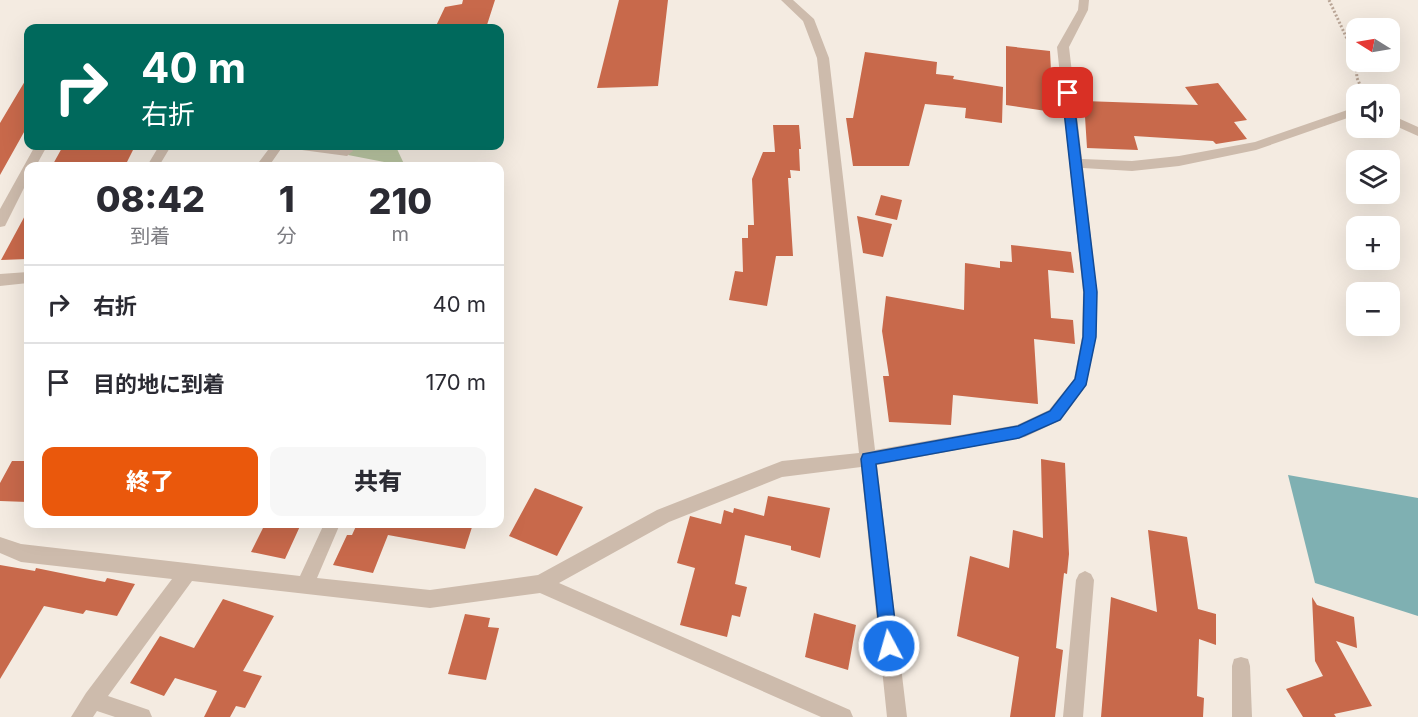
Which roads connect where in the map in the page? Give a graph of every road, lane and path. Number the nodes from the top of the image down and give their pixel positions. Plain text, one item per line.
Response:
1 (786, 0) edge
2 (1084, 0) edge
3 (1329, 0) edge
4 (1360, 84) edge
5 (1346, 114) edge
6 (1400, 123) edge
7 (1418, 132) edge
8 (338, 150) edge
9 (347, 151) dead end
10 (1074, 163) junction
11 (24, 177) edge
12 (0, 222) edge
13 (24, 278) edge
14 (0, 280) edge
15 (868, 459) junction
16 (330, 528) edge
17 (0, 545) edge
18 (188, 572) junction
19 (1085, 580) dead end
20 (306, 583) junction
21 (540, 584) junction
22 (1241, 666) dead end
23 (93, 700) junction
24 (81, 717) edge
25 (142, 717) edge
26 (843, 717) edge
27 (897, 717) edge
28 (1073, 717) edge
29 (1242, 717) edge

1 - 15 street
2 - 10 street
3 - 4 path
5 - 10 street
6 - 7 street
8 - 9 street
10 - 15 street
11 - 12 street
13 - 14 street
15 - 21 street
15 - 27 street
16 - 20 street
17 - 18 street
18 - 20 street
18 - 23 street
19 - 28 street
20 - 21 street
21 - 26 street
22 - 29 street
23 - 24 street
23 - 25 street

